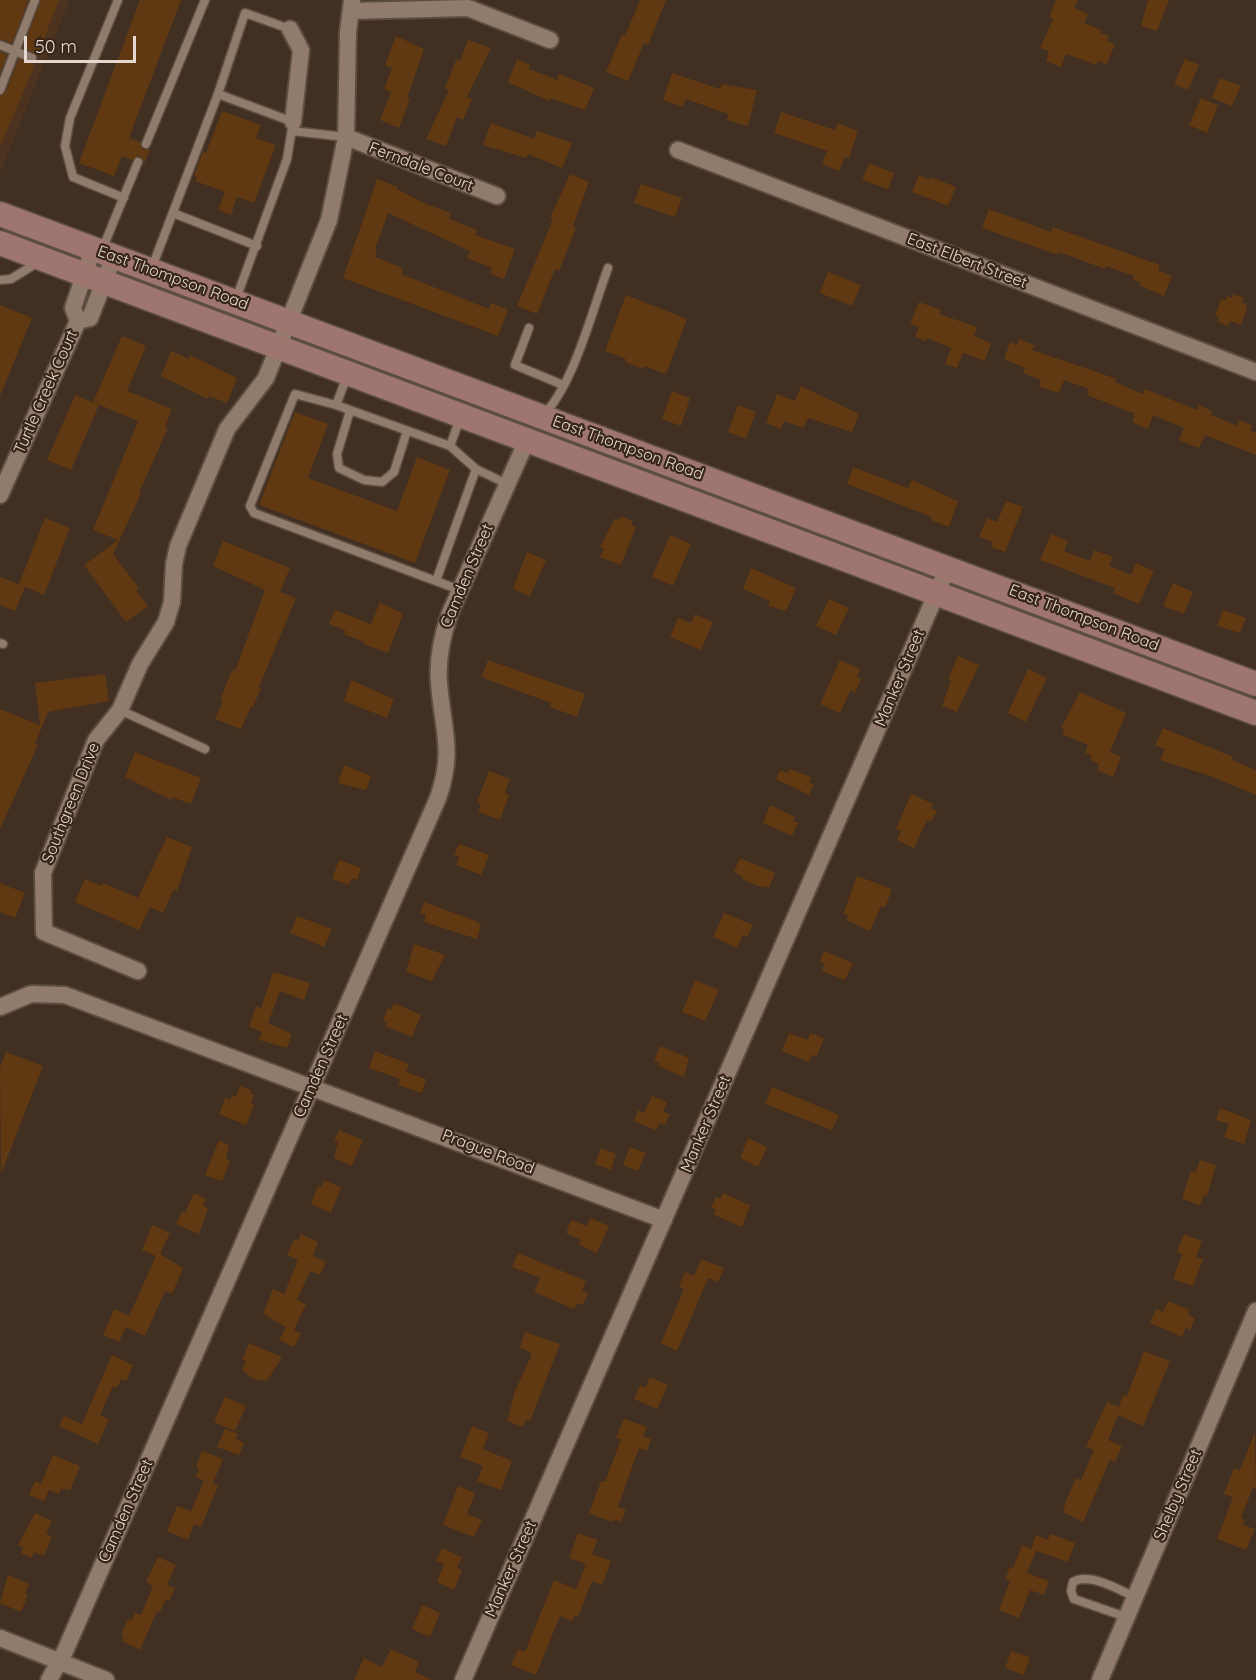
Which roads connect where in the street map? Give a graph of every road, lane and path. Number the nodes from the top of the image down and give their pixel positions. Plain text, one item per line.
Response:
1 (35, 0) edge
2 (118, 0) edge
3 (205, 0) edge
4 (351, 6) edge
5 (290, 29) joint
6 (550, 40) dead end
7 (0, 45) edge
8 (15, 51) junction
9 (32, 58) dead end
10 (0, 90) edge
11 (218, 94) junction
12 (293, 127) junction
13 (346, 137) junction
14 (146, 144) dead end
15 (678, 150) dead end
16 (138, 162) dead end
17 (497, 196) dead end
18 (124, 198) junction
19 (173, 213) junction
20 (0, 214) edge
21 (0, 243) edge
22 (257, 246) junction
23 (103, 252) junction
24 (43, 259) junction
25 (608, 268) dead end
26 (151, 270) junction
27 (94, 278) junction
28 (0, 280) edge
29 (235, 302) junction
30 (529, 328) dead end
31 (284, 334) junction
32 (1256, 372) edge
33 (349, 374) junction
34 (563, 385) junction
35 (336, 405) junction
36 (350, 411) junction
37 (461, 415) junction
38 (541, 416) junction
39 (407, 431) junction
40 (527, 440) junction
41 (450, 446) junction
42 (476, 469) junction
43 (507, 484) junction
44 (0, 495) edge
45 (948, 567) junction
46 (436, 581) junction
47 (460, 590) junction
48 (937, 592) junction
49 (1256, 684) edge
50 (120, 710) junction
51 (1256, 713) edge
52 (205, 749) dead end
53 (138, 971) dead end
54 (0, 1007) edge
55 (312, 1085) junction
56 (664, 1220) junction
57 (1256, 1311) edge
58 (1135, 1597) junction
59 (1126, 1617) junction
60 (0, 1638) edge
61 (59, 1662) junction
62 (49, 1680) edge
63 (106, 1680) edge
64 (463, 1680) edge
65 (1100, 1680) edge

1 - 8 lane
2 - 18 lane
3 - 14 lane
4 - 6 street
4 - 13 street, Southgreen Drive
5 - 11 lane
5 - 12 street
7 - 8 lane
8 - 9 lane
8 - 10 lane
11 - 12 lane
11 - 19 lane
12 - 13 lane
12 - 22 lane
13 - 17 street, Ferndale Court
13 - 31 street, Southgreen Drive
15 - 32 street, East Elbert Street
16 - 18 lane
18 - 23 lane
19 - 22 lane
19 - 26 lane
20 - 23 main road, East Thompson Road
21 - 24 main road, East Thompson Road
22 - 29 lane
23 - 26 main road, East Thompson Road
23 - 27 street, Turtle Creek Court
24 - 27 main road, East Thompson Road
24 - 28 lane
25 - 34 lane
26 - 29 main road, East Thompson Road
27 - 31 main road, East Thompson Road
27 - 44 street, Turtle Creek Court
29 - 31 main road, East Thompson Road
30 - 34 lane
31 - 33 main road, East Thompson Road
31 - 38 main road, East Thompson Road
31 - 50 street, Southgreen Drive
33 - 35 lane
33 - 37 main road, East Thompson Road
34 - 38 lane
35 - 36 lane
35 - 46 lane
36 - 39 lane
36 - 39 lane
37 - 40 main road, East Thompson Road
37 - 41 lane
38 - 40 main road
38 - 45 main road, East Thompson Road
39 - 41 lane
40 - 43 street, Camden Street
40 - 48 main road, East Thompson Road
41 - 42 lane
42 - 43 lane
42 - 46 lane
43 - 47 street, Camden Street
45 - 48 street, Manker Street
45 - 49 main road, East Thompson Road
46 - 47 lane
47 - 55 street, Camden Street
48 - 51 main road, East Thompson Road
48 - 56 street, Manker Street
50 - 52 lane
50 - 53 street, Southgreen Drive
54 - 55 street, Prague Road
55 - 56 street, Prague Road
55 - 61 street, Camden Street
56 - 64 street, Manker Street
57 - 58 street, Shelby Street
58 - 59 street, Shelby Street
58 - 59 lane
59 - 65 street, Shelby Street
60 - 61 street
61 - 62 street, Camden Street
61 - 63 street

